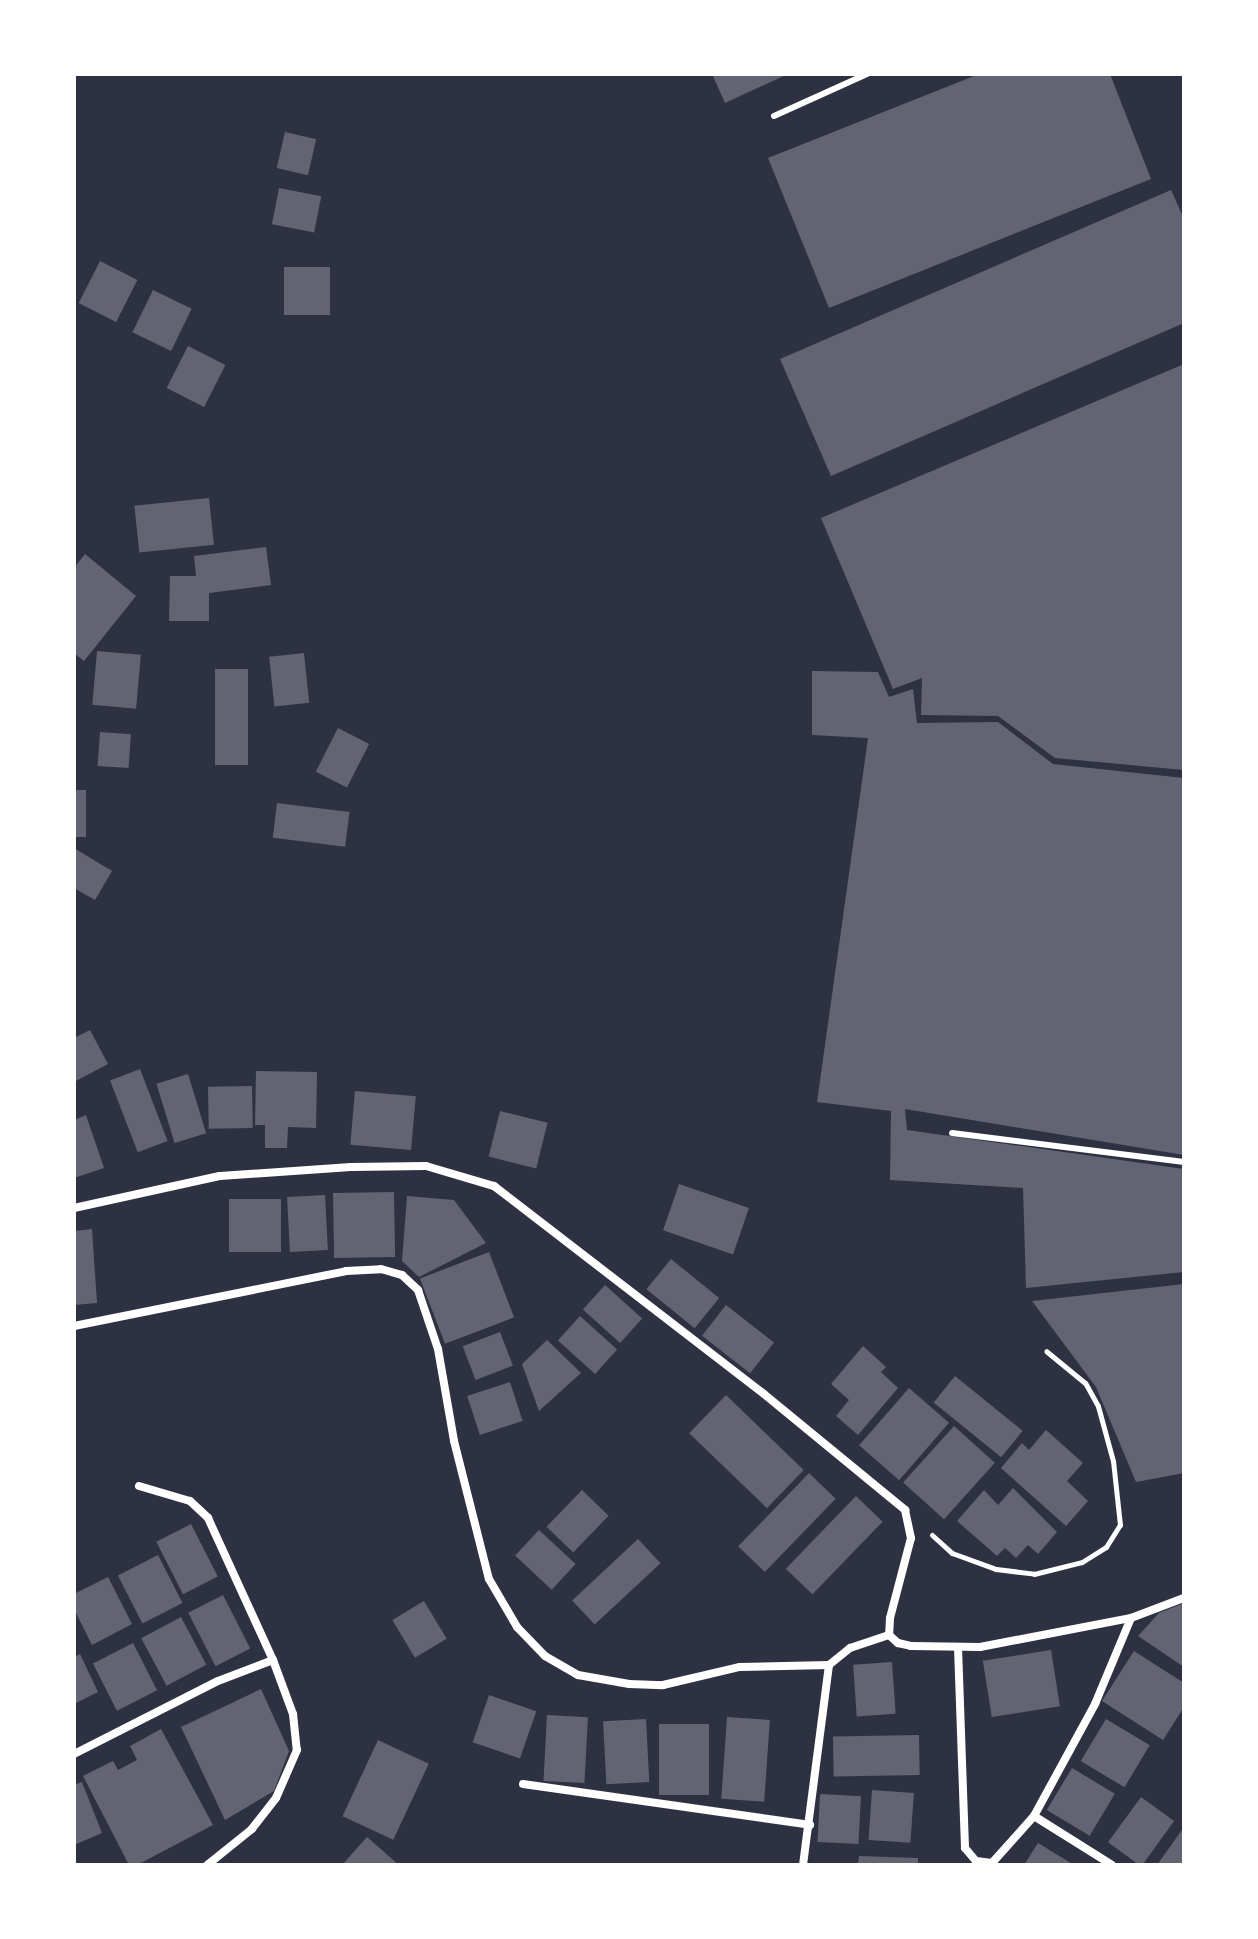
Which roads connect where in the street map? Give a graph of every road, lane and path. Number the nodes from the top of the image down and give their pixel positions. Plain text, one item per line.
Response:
1 (867, 74) edge
2 (774, 116) dead end
3 (952, 1133) dead end
4 (1184, 1162) edge
5 (74, 1208) edge
6 (74, 1326) edge
7 (1046, 1351) dead end
8 (139, 1486) dead end
9 (905, 1510) junction
10 (1184, 1598) edge
11 (1131, 1618) junction
12 (889, 1635) junction
13 (958, 1647) junction
14 (273, 1660) junction
15 (829, 1665) junction
16 (74, 1754) edge
17 (523, 1784) dead end
18 (1034, 1816) junction
19 (810, 1825) junction
20 (207, 1865) edge
21 (803, 1865) edge
22 (1112, 1865) edge

1 - 2 lane
3 - 4 lane
5 - 9 street
6 - 15 street
7 - 9 path
8 - 14 street
9 - 12 street
10 - 11 street
11 - 13 street
11 - 18 street
12 - 13 street
12 - 15 street
13 - 18 street
14 - 16 street
14 - 20 street
15 - 19 street
17 - 19 street
18 - 22 street
19 - 21 street

